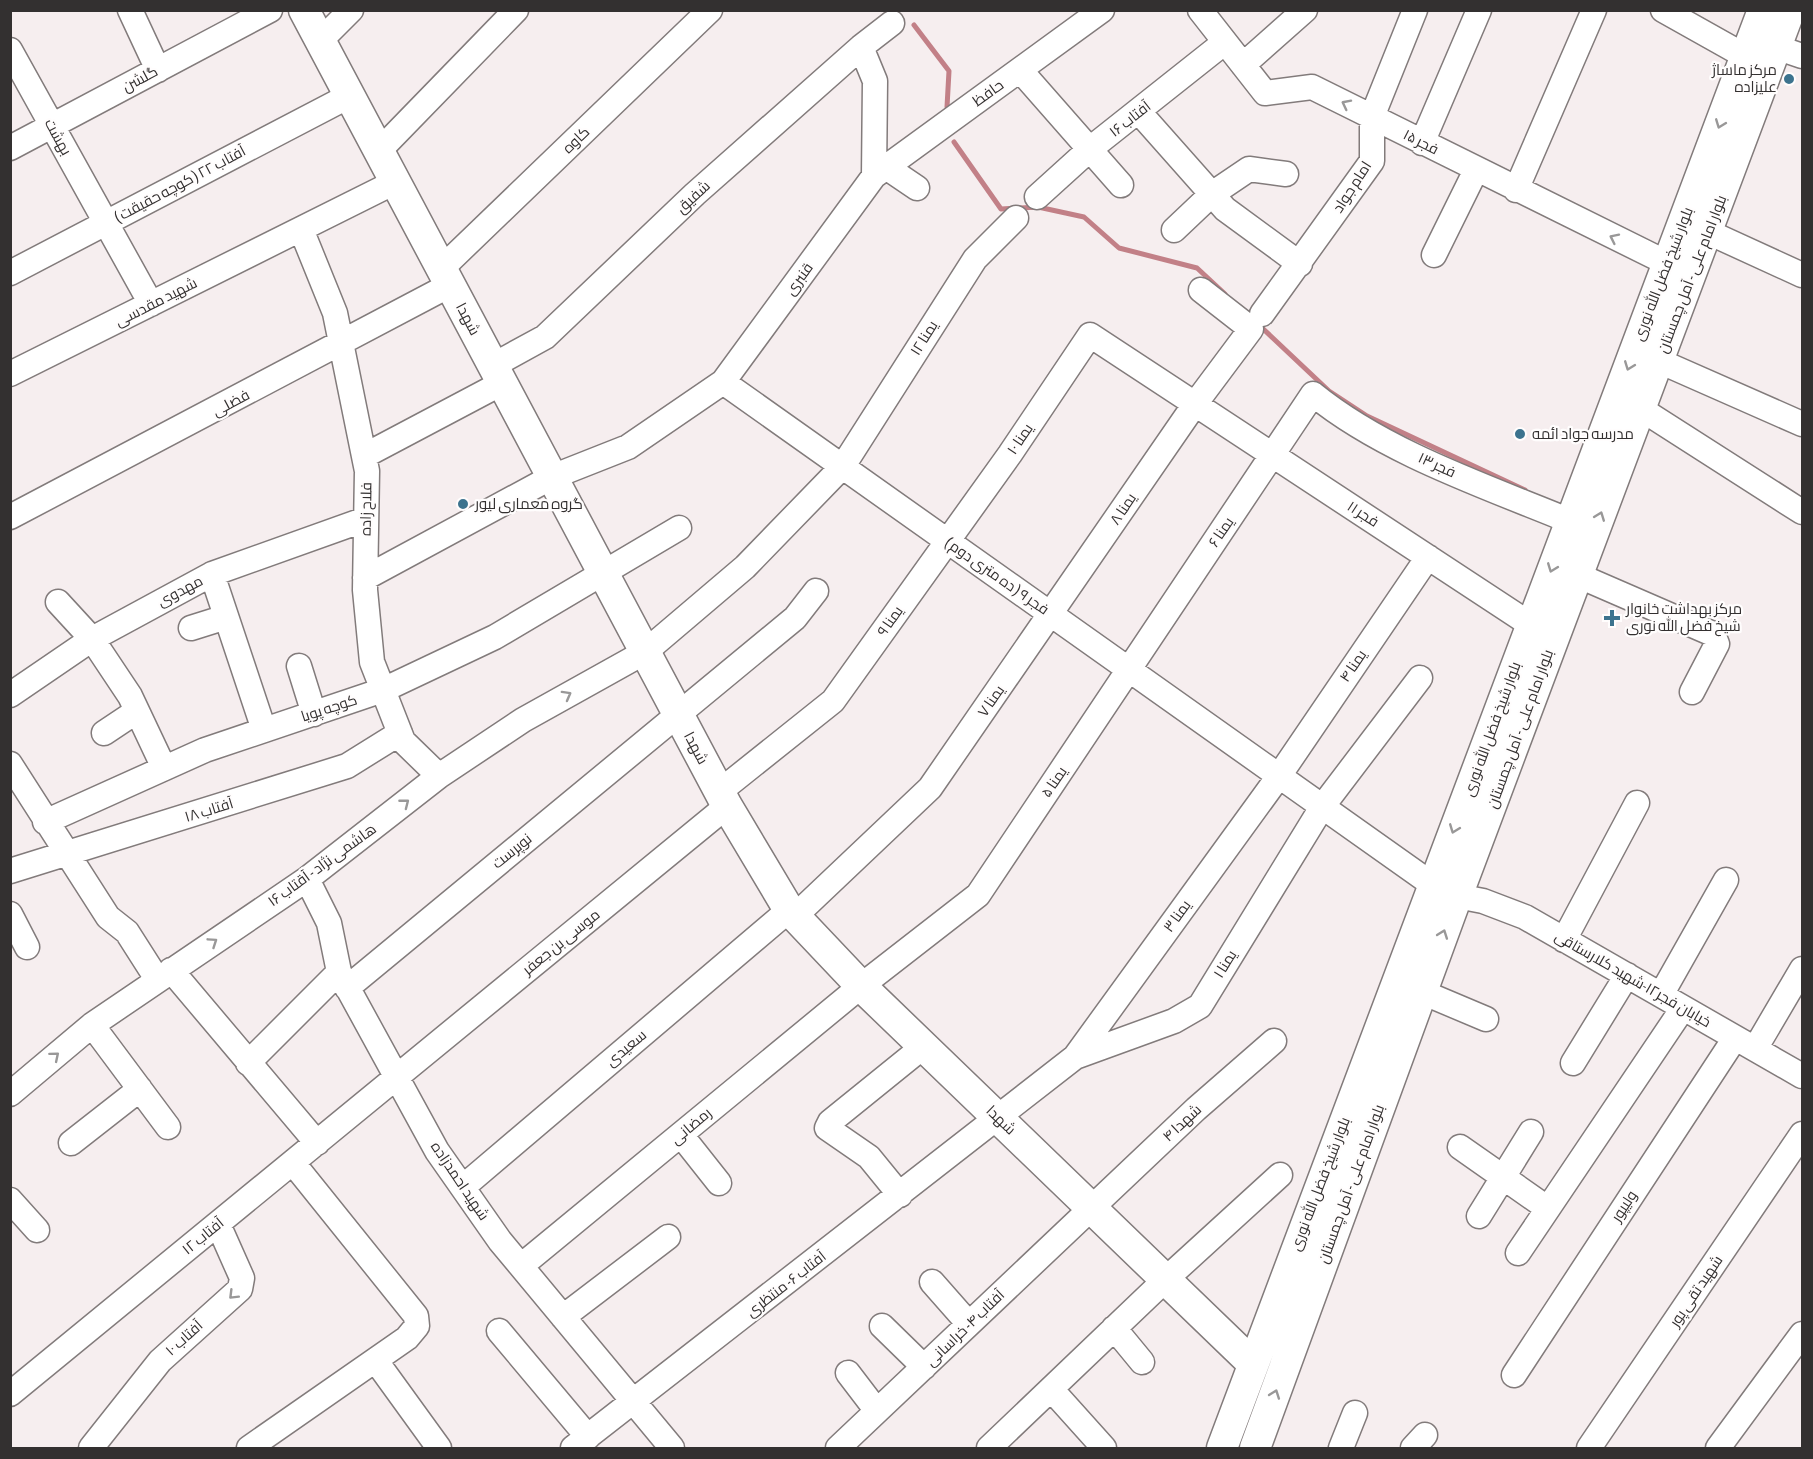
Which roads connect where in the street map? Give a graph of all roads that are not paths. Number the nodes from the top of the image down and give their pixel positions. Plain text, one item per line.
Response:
1 (130, 10) edge
2 (270, 10) edge
3 (304, 10) edge
4 (351, 10) edge
5 (516, 10) edge
6 (710, 10) edge
7 (1102, 10) edge
8 (1200, 10) edge
9 (1305, 10) edge
10 (1415, 10) edge
11 (1479, 10) edge
12 (1594, 10) edge
13 (1663, 10) edge
14 (1762, 10) edge
15 (1790, 10) edge
16 (233, 19) edge
17 (892, 23) dead end
18 (320, 41) junction
19 (1225, 42) junction
20 (861, 47) junction
21 (10, 50) edge
22 (1790, 52) edge
23 (1745, 56) junction
24 (1243, 65) junction
25 (158, 70) junction
26 (1020, 70) junction
27 (349, 96) junction
28 (1139, 112) junction
29 (1372, 117) junction
30 (52, 126) junction
31 (1422, 143) junction
32 (10, 148) edge
33 (1090, 149) junction
34 (379, 152) junction
35 (1476, 170) junction
36 (880, 172) junction
37 (1286, 174) dead end
38 (395, 182) junction
39 (1121, 185) dead end
40 (917, 188) dead end
41 (1516, 190) junction
42 (1212, 194) junction
43 (1036, 197) dead end
44 (1016, 218) dead end
45 (106, 223) junction
46 (301, 229) junction
47 (1174, 230) dead end
48 (1708, 232) junction
49 (1434, 255) dead end
50 (1667, 263) junction
51 (1300, 264) junction
52 (10, 273) edge
53 (1803, 275) edge
54 (445, 277) junction
55 (1201, 290) dead end
56 (151, 304) junction
57 (1256, 322) junction
58 (1090, 335) joint
59 (342, 344) junction
60 (1659, 361) junction
61 (10, 374) edge
62 (497, 374) junction
63 (723, 382) junction
64 (1313, 394) joint
65 (1195, 404) junction
66 (1641, 409) junction
67 (1803, 424) edge
68 (1272, 455) junction
69 (364, 456) junction
70 (843, 466) junction
71 (552, 477) junction
72 (1803, 512) edge
73 (10, 518) edge
74 (366, 519) junction
75 (1570, 521) junction
76 (680, 528) dead end
77 (947, 540) junction
78 (1428, 557) junction
79 (745, 567) joint
80 (212, 574) junction
81 (604, 575) junction
82 (1577, 575) junction
83 (365, 578) junction
84 (816, 591) dead end
85 (58, 602) dead end
86 (1051, 615) junction
87 (226, 617) junction
88 (1531, 625) junction
89 (191, 628) dead end
90 (92, 639) junction
91 (645, 652) junction
92 (299, 666) dead end
93 (1130, 670) junction
94 (1420, 678) dead end
95 (383, 690) junction
96 (1692, 692) dead end
97 (10, 695) edge
98 (137, 711) junction
99 (314, 714) junction
100 (1512, 716) junction
101 (679, 717) junction
102 (264, 730) junction
103 (104, 733) dead end
104 (400, 733) junction
105 (10, 764) edge
106 (164, 768) junction
107 (439, 776) junction
108 (1279, 776) junction
109 (723, 799) junction
110 (1637, 803) dead end
111 (1322, 807) junction
112 (45, 822) junction
113 (66, 854) junction
114 (10, 871) edge
115 (307, 879) junction
116 (1726, 880) dead end
117 (1445, 891) junction
118 (792, 913) junction
119 (10, 914) edge
120 (1564, 940) junction
121 (1410, 944) junction
122 (27, 947) dead end
123 (1803, 969) edge
124 (164, 975) junction
125 (1627, 975) junction
126 (343, 980) junction
127 (861, 986) junction
128 (1422, 992) junction
129 (1661, 995) junction
130 (1683, 1008) junction
131 (1486, 1019) dead end
132 (1411, 1022) junction
133 (92, 1025) junction
134 (1274, 1041) dead end
135 (1745, 1043) junction
136 (924, 1046) junction
137 (1370, 1053) junction
138 (1075, 1057) junction
139 (1574, 1063) dead end
140 (248, 1064) junction
141 (1802, 1075) edge
142 (396, 1079) junction
143 (12, 1089) edge
144 (140, 1089) junction
145 (1377, 1114) junction
146 (999, 1119) junction
147 (168, 1127) dead end
148 (1531, 1132) dead end
149 (1803, 1134) edge
150 (681, 1135) junction
151 (71, 1143) dead end
152 (317, 1143) junction
153 (1460, 1147) dead end
154 (293, 1163) junction
155 (1280, 1175) dead end
156 (1503, 1178) junction
157 (719, 1183) dead end
158 (463, 1187) junction
159 (900, 1195) junction
160 (10, 1200) edge
161 (1091, 1208) junction
162 (1547, 1208) junction
163 (1479, 1216) dead end
164 (218, 1224) junction
165 (37, 1230) dead end
166 (668, 1237) dead end
167 (1518, 1253) dead end
168 (521, 1266) junction
169 (1166, 1279) junction
170 (932, 1282) dead end
171 (563, 1317) junction
172 (969, 1324) junction
173 (882, 1326) dead end
174 (1114, 1328) junction
175 (499, 1331) dead end
176 (1803, 1334) edge
177 (376, 1361) junction
178 (1142, 1362) dead end
179 (1252, 1363) junction
180 (924, 1367) junction
181 (848, 1373) dead end
182 (1514, 1375) dead end
183 (1051, 1389) junction
184 (10, 1394) edge
185 (632, 1403) junction
186 (877, 1411) junction
187 (1355, 1413) dead end
188 (580, 1443) edge
189 (1258, 1447) edge
190 (91, 1449) edge
191 (249, 1449) edge
192 (439, 1449) edge
193 (672, 1449) edge
194 (838, 1449) edge
195 (989, 1449) edge
196 (1104, 1449) edge
197 (1222, 1449) edge
198 (1341, 1449) edge
199 (1589, 1449) edge
200 (1718, 1449) edge

1 - 25 street
2 - 16 street, گلشن
3 - 18 main road, شهدا
4 - 18 street
5 - 34 street
6 - 54 street, کاوه
7 - 26 street, حافظ
8 - 19 street, فجر ۱۵
9 - 24 street
10 - 29 street, امام جواد
11 - 31 street
12 - 41 street
13 - 23 street
14 - 23 main road, بلوار شیخ فضل الله نوری
15 - 22 main road, بلوار امام علی - آمل چمستان
16 - 25 street, گلشن
17 - 20 street, شفیق
18 - 27 main road, شهدا
19 - 24 street, فجر ۱۵
19 - 28 street, آفتاب ۱۶
20 - 36 street
20 - 62 street, شفیق
21 - 30 street, بهشت
22 - 48 main road, بلوار امام علی - آمل چمستان
23 -> 50 main road, بلوار شیخ فضل الله نوری
29 -> 24 street, فجر ۱۵
25 - 30 street, گلشن
26 - 33 street
26 - 36 street, حافظ
27 - 34 main road, شهدا
27 - 45 street, آفتاب ۲۲ ( کوچه حقیقت )
28 - 33 street, آفتاب ۱۶
28 - 42 street
29 - 31 street, فجر ۱۵
29 - 51 street, امام جواد
30 - 32 street, گلشن
30 - 45 street, بهشت
31 - 35 street, فجر ۱۵
33 - 39 street
33 - 43 street, آفتاب ۱۶
34 - 38 main road, شهدا
35 - 41 street, فجر ۱۵
35 - 49 street
36 - 40 street
36 - 63 street, قنبری
37 - 42 street
38 - 46 street, شهید مقدسی
38 - 54 main road, شهدا
50 -> 41 street, فجر ۱۵
42 - 47 street
42 - 51 street
44 - 70 street, یمنا ۱۲
45 - 52 street, آفتاب ۲۲ ( کوچه حقیقت )
45 - 56 street, بهشت
46 - 56 street, شهید مقدسی
46 - 59 street, فلاح زاده
48 - 53 street
48 - 60 main road, بلوار امام علی - آمل چمستان
50 -> 75 main road, بلوار شیخ فضل الله نوری
51 - 57 street, امام جواد
54 - 59 street, فضلی
54 - 62 main road, شهدا
55 - 57 street
56 - 61 street, شهید مقدسی
57 - 65 street, امام جواد
58 - 65 street, فجر ۱۱
58 - 77 street, یمنا ۱۰
59 - 69 street, فلاح زاده
59 - 73 street, فضلی
60 - 66 main road, بلوار امام علی - آمل چمستان
60 - 67 street
62 - 69 street, شفیق
62 - 71 main road, شهدا
63 - 70 street, فجر ۹ ( ده متری دوم )
63 - 71 street
64 - 68 street, یمنا ۶
64 - 75 street, فجر ۱۳
65 - 68 street, فجر ۱۱
65 - 86 street, یمنا ۸
66 - 72 street
82 -> 66 main road, بلوار امام علی - آمل چمستان
68 - 78 street, فجر ۱۱
68 - 93 street, یمنا ۶
69 - 74 street, فلاح زاده
70 - 77 street, فجر ۹ ( ده متری دوم )
70 - 79 street, یمنا ۱۲
71 - 81 main road, شهدا
71 - 83 street
74 - 80 street, مهدوی
74 - 83 street, فلاح زاده
75 -> 88 main road, بلوار شیخ فضل الله نوری
76 - 81 street, کوچه پویا
77 - 86 street, فجر ۹ ( ده متری دوم )
77 - 109 street, یمنا ۹
78 - 88 street, فجر ۱۱
78 - 108 street, یمنا ۴
79 - 91 street, هاشمی نژاد - آقتاب ۱۶
80 - 87 street
80 - 90 street, مهدوی
81 - 91 main road, شهدا
81 - 95 street, کوچه پویا
82 - 96 street
82 - 100 main road, بلوار امام علی - آمل چمستان
83 - 95 street, فلاح زاده
84 - 101 street, نوپرست
85 - 90 street
86 - 93 street, فجر ۹ ( ده متری دوم )
86 - 118 street, یمنا ۷
87 - 89 street
87 - 102 street
88 - 100 main road, بلوار شیخ فضل الله نوری
90 - 97 street, مهدوی
90 - 98 street
91 - 101 main road, شهدا
107 -> 91 street, هاشمی نژاد - آقتاب ۱۶
92 - 99 street
93 - 108 street, فجر ۹ ( ده متری دوم )
93 - 127 street, یمنا ۵
94 - 111 street, یمنا ۱
95 - 99 street, کوچه پویا
95 - 104 street, فلاح زاده
98 - 103 street
98 - 106 street
99 - 102 street, کوچه پویا
100 - 117 main road, بلوار شیخ فضل الله نوری
101 - 109 main road, شهدا
101 - 126 street, نوپرست
102 - 106 street, کوچه پویا
104 - 107 street, فلاح زاده
104 - 113 street, آفتاب ۱۸
105 - 112 street
106 - 112 street, کوچه پویا
115 -> 107 street, هاشمی نژاد - آقتاب ۱۶
108 - 111 street, فجر ۹ ( ده متری دوم )
108 - 138 street, یمنا ۳
109 - 118 main road, شهدا
109 - 142 street, موسی بن جعفر
110 - 120 street
111 - 117 street, فجر ۹ ( ده متری دوم )
111 - 138 street, یمنا ۱
112 - 113 street
113 - 114 street, آفتاب ۱۸
113 - 124 street
124 -> 115 street, هاشمی نژاد - آقتاب ۱۶
115 - 126 street, شهید احمدزاده
116 - 129 street
117 - 120 street, خيابان فجر۱۲-شهيد كلارستاقی
117 - 121 main road, بلوار شیخ فضل الله نوری
128 -> 117 main road, بلوار امام علی - آمل چمستان
118 - 127 main road, شهدا
118 - 158 street, سعیدی
119 - 122 street
120 - 125 street, خيابان فجر۱۲-شهيد كلارستاقی
121 - 132 main road
121 - 137 main road, بلوار شیخ فضل الله نوری
123 - 135 street, ولیپور
124 - 133 street, هاشمی نژاد - آقتاب ۱۶
124 - 140 street
125 - 129 street, خيابان فجر۱۲-شهيد كلارستاقی
125 - 139 street
126 - 140 street, نوپرست
126 - 142 street, شهید احمدزاده
127 - 136 main road, شهدا
127 - 150 street, رمضانی
128 - 131 street
128 - 132 main road, بلوار امام علی - آمل چمستان
129 - 130 street, خيابان فجر۱۲-شهيد كلارستاقی
130 - 135 street, خيابان فجر۱۲-شهيد كلارستاقی
130 - 162 street
132 - 145 main road, بلوار امام علی - آمل چمستان
143 -> 133 street, هاشمی نژاد - آقتاب ۱۶
133 - 144 street
134 - 161 street, شهدا ۴
135 - 141 street, خيابان فجر۱۲-شهيد كلارستاقی
135 - 182 street, ولیپور
136 - 146 main road, شهدا
136 - 159 street
137 - 145 main road
137 - 179 main road, بلوار شیخ فضل الله نوری
138 - 146 street, آفتاب ۶- منتظری
140 - 152 street
142 - 152 street, آفتاب ۱۲
142 - 158 street, شهید احمدزاده
144 - 147 street
144 - 151 street
189 -> 145 main road, بلوار امام علی - آمل چمستان
146 - 159 street, آفتاب ۶- منتظری
146 - 161 main road, شهدا
148 - 156 street
149 - 199 street, شهید تقی پور
150 - 157 street
150 - 168 street, رمضانی
152 - 154 street, آفتاب ۱۲
153 - 156 street
154 - 164 street, آفتاب ۱۲
154 - 177 street
155 - 169 street
156 - 162 street
156 - 163 street
158 - 168 street, شهید احمدزاده
159 - 185 street, آفتاب ۶- منتظری
160 - 165 street
161 - 169 main road, شهدا
161 - 172 street, آفتاب ۴- خراسانی
162 - 167 street
164 - 184 street, آفتاب ۱۲
164 -> 190 street, آفتاب ۱۰
166 - 171 street
168 - 171 street, شهید احمدزاده
169 - 174 street
169 - 179 main road, شهدا
170 - 172 street
171 - 185 street, شهید احمدزاده
172 - 180 street, آفتاب ۴- خراسانی
173 - 180 street
174 - 178 street
174 - 183 street
175 - 188 street
176 - 200 street
177 - 191 street
177 - 192 street
179 - 197 main road, بلوار شیخ فضل الله نوری
180 - 186 street, آفتاب ۴- خراسانی
181 - 186 street
183 - 195 street
183 - 196 street
185 - 188 street, آفتاب ۶- منتظری
185 - 193 street, شهید احمدزاده
186 - 194 street, آفتاب ۴- خراسانی
187 - 198 street

